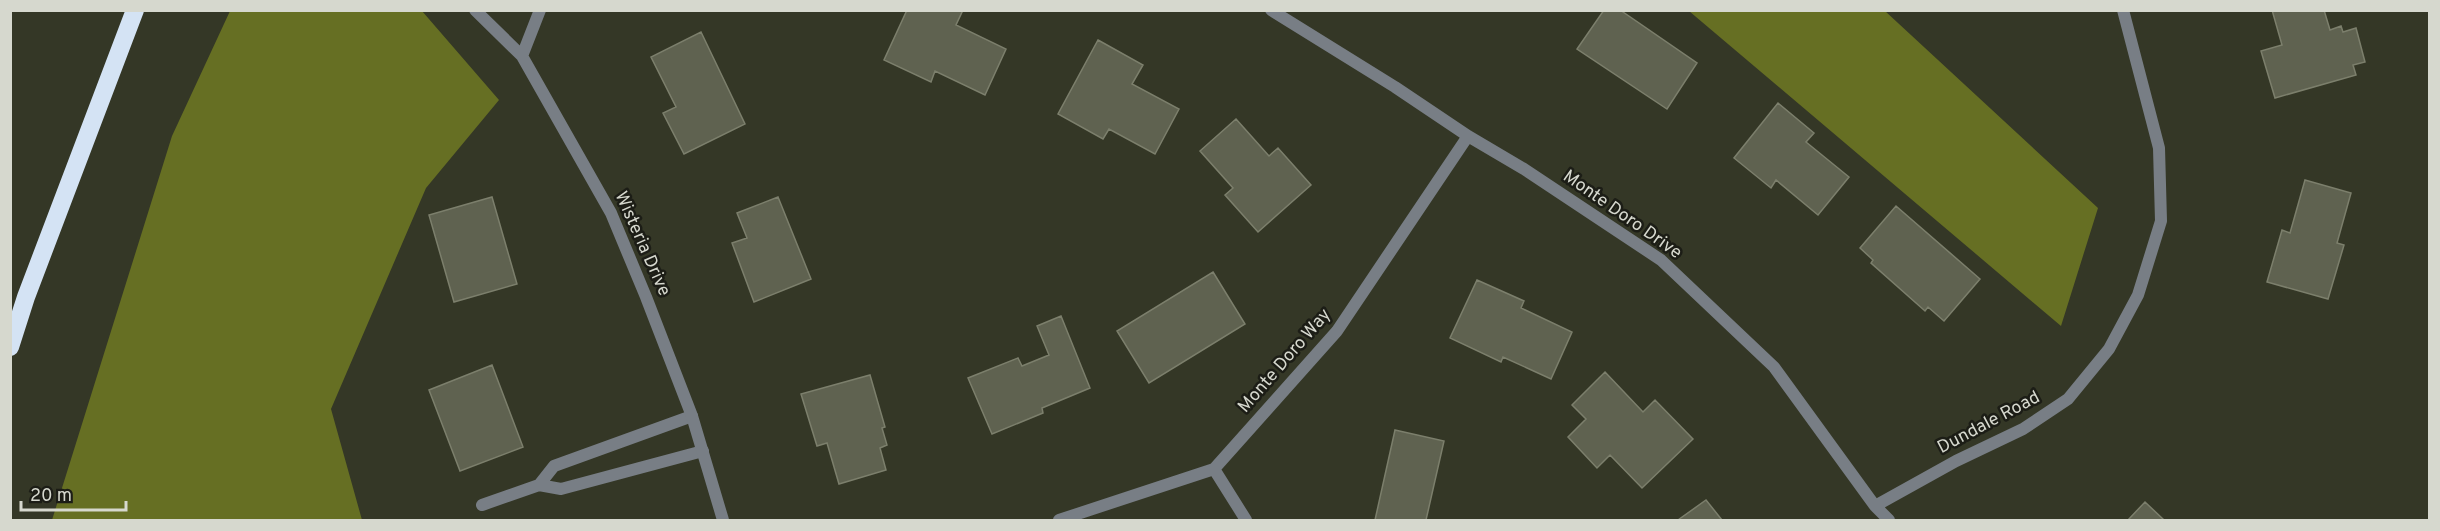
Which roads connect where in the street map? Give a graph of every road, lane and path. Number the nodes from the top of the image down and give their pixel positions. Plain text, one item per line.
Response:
1 (135, 10) edge
2 (475, 10) edge
3 (540, 10) edge
4 (1271, 10) edge
5 (2123, 10) edge
6 (522, 56) junction
7 (1468, 136) junction
8 (10, 347) edge
9 (692, 416) junction
10 (703, 451) junction
11 (1215, 469) junction
12 (539, 485) junction
13 (482, 505) dead end
14 (1875, 506) junction
15 (723, 520) edge
16 (1059, 520) edge
17 (1246, 520) edge
18 (1888, 520) edge

1 - 8 highway
2 - 6 street, Wisteria Drive
3 - 6 street
4 - 7 street, Monte Doro Drive
5 - 14 street, Dundale Road
6 - 9 street, Wisteria Drive
7 - 11 street, Monte Doro Way
7 - 14 street, Monte Doro Drive
9 - 10 street, Wisteria Drive
9 - 12 street
10 - 12 street
10 - 15 street, Wisteria Drive
11 - 16 street
11 - 17 street
12 - 13 street
14 - 18 street, Monte Doro Drive

